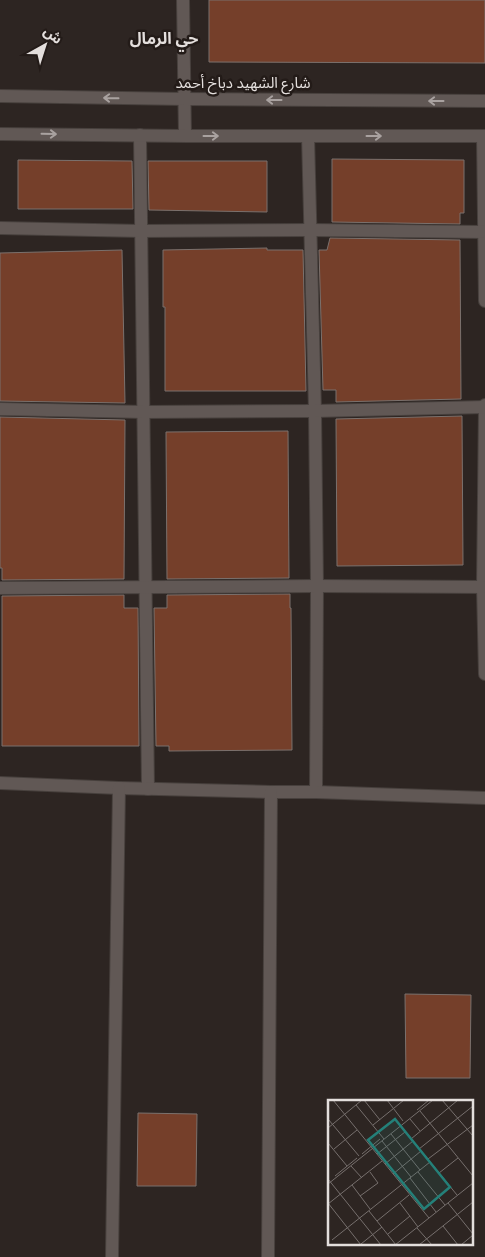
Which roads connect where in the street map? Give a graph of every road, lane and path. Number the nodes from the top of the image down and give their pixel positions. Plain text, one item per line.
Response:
1 (183, 0) edge
2 (0, 96) edge
3 (184, 99) junction
4 (485, 101) edge
5 (0, 134) edge
6 (140, 135) junction
7 (185, 136) junction
8 (308, 136) junction
9 (484, 136) edge
10 (0, 228) edge
11 (311, 230) junction
12 (141, 231) junction
13 (484, 232) edge
14 (485, 301) edge
15 (485, 406) edge
16 (0, 409) edge
17 (315, 411) junction
18 (144, 412) junction
19 (484, 559) edge
20 (317, 586) junction
21 (146, 587) junction
22 (483, 587) junction
23 (0, 588) edge
24 (485, 674) edge
25 (0, 783) edge
26 (119, 788) junction
27 (148, 789) junction
28 (271, 792) junction
29 (316, 792) junction
30 (485, 798) edge
31 (112, 1257) edge
32 (268, 1257) edge

1 - 3 street
3 -> 2 street, شارع الشهيد دباخ أحمد
4 -> 3 street, شارع الشهيد دباخ أحمد
3 - 7 street
5 -> 6 street
6 - 7 street
6 - 12 street
7 -> 8 street
8 -> 9 street
8 - 11 street
9 - 13 street
10 - 12 street
11 - 12 street
11 - 13 street
11 - 17 street
12 - 18 street
13 - 14 street
15 - 17 street
15 - 19 street
16 - 18 street
17 - 18 street
17 - 20 street
18 - 21 street
19 - 22 street
20 - 21 street
20 - 22 street
20 - 29 street
21 - 23 street
21 - 27 street
22 - 24 street
25 - 26 street
26 - 27 street
26 - 31 street
27 - 28 street
28 - 29 street
28 - 32 street
29 - 30 street

